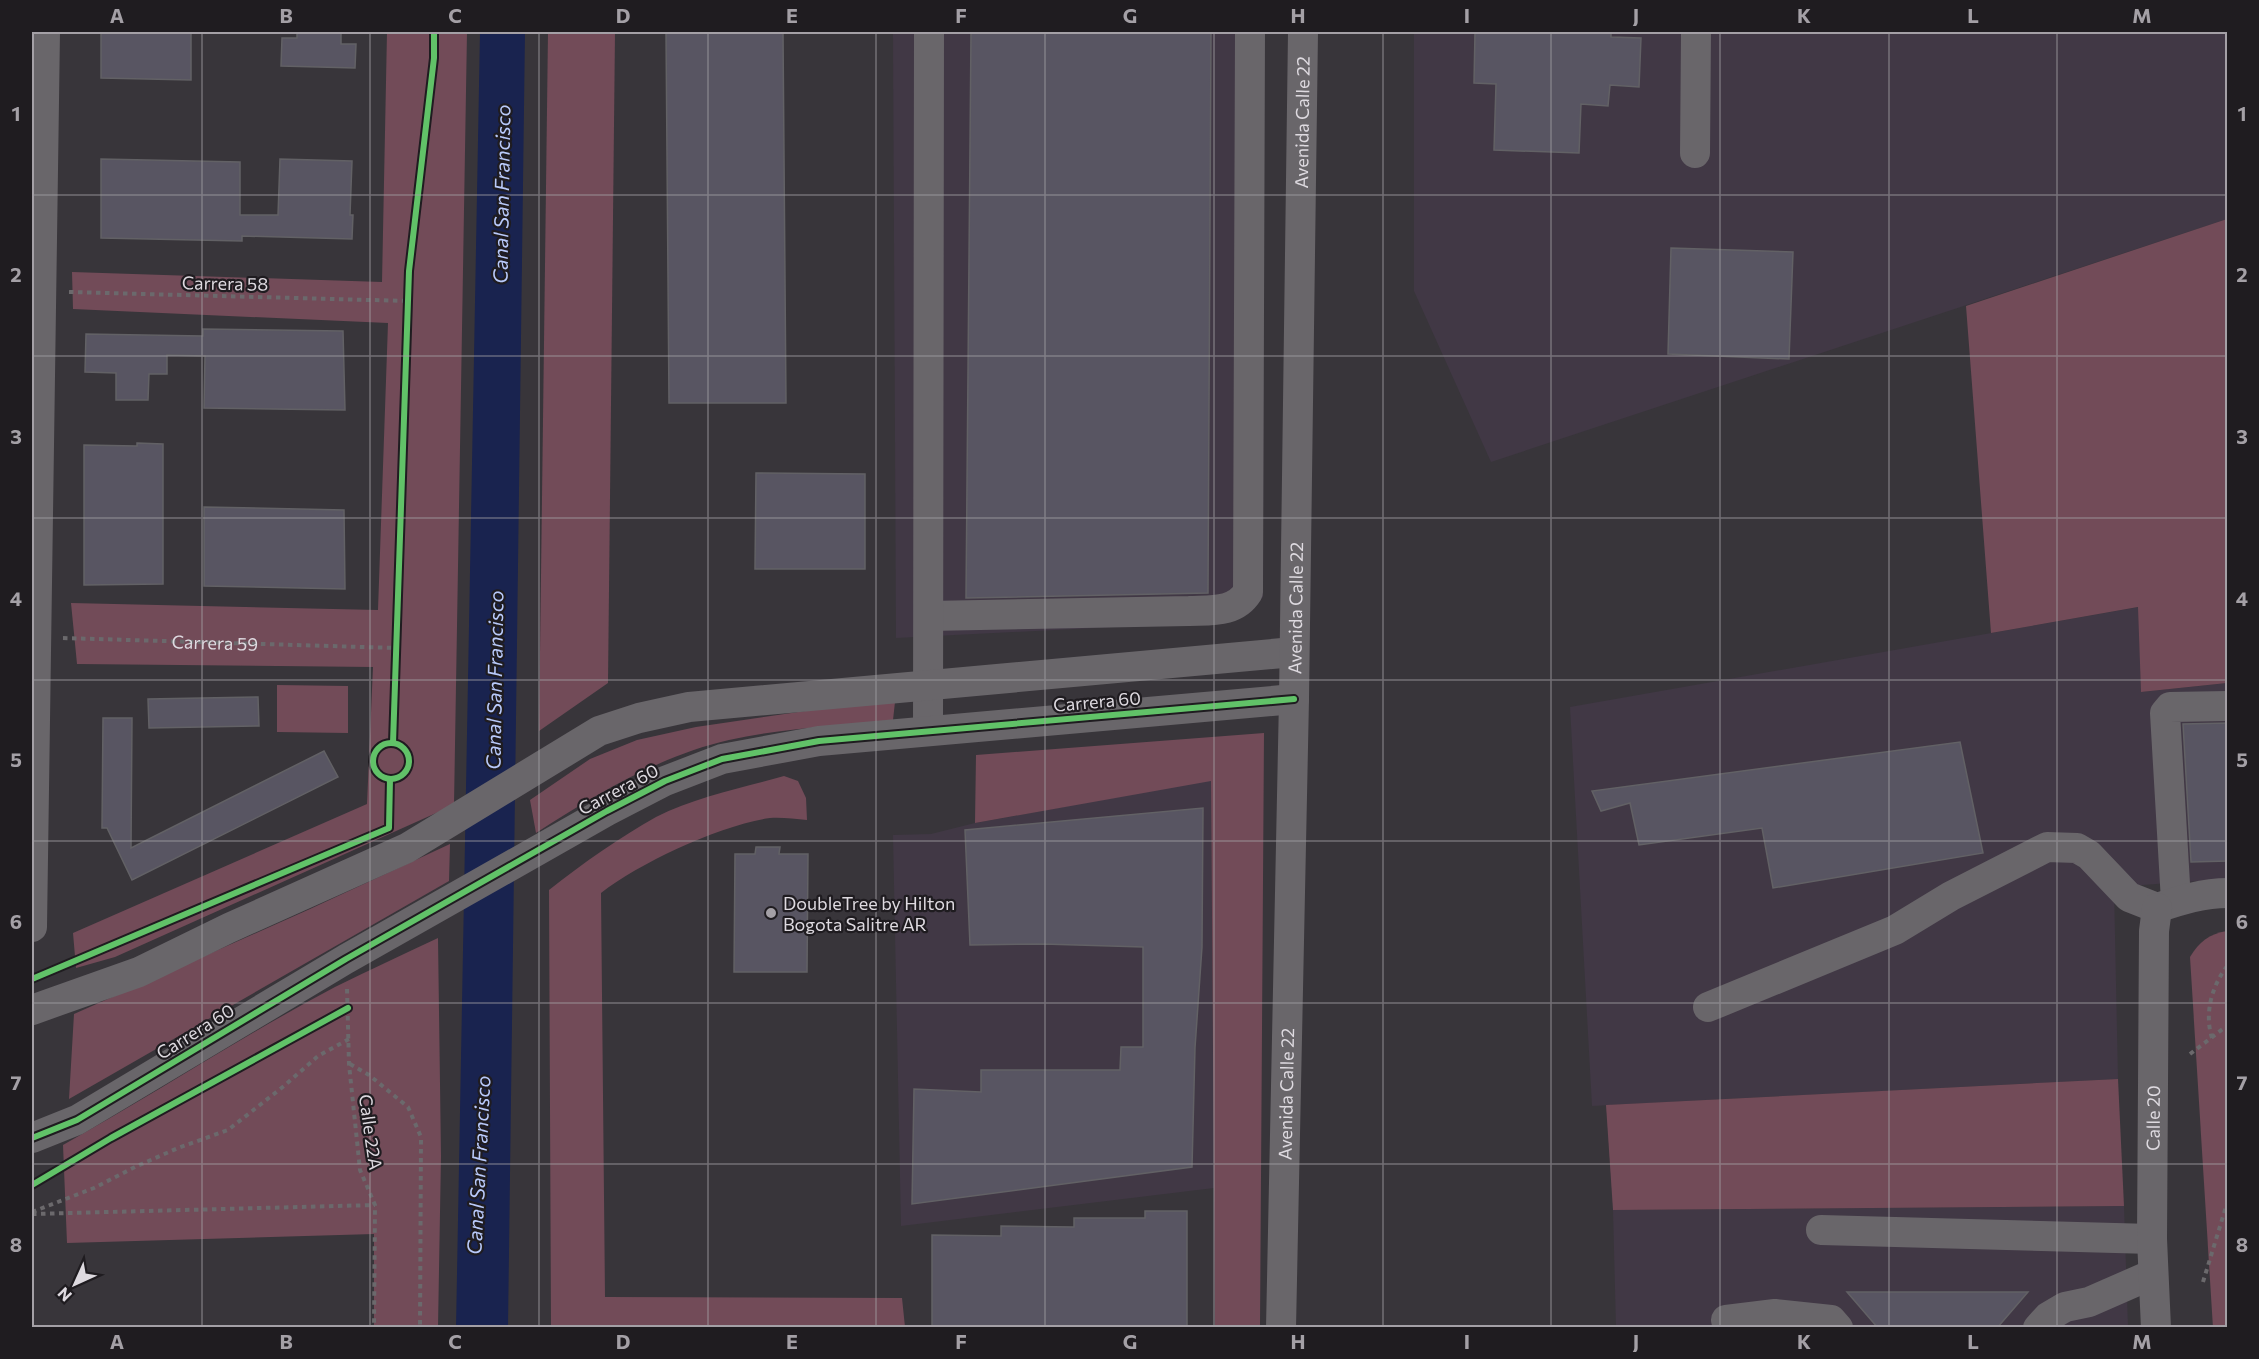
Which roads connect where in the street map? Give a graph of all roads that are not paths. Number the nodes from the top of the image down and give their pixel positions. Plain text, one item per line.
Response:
1 (45, 32) edge
2 (929, 32) edge
3 (1250, 32) edge
4 (1303, 32) edge
5 (1696, 32) edge
6 (1695, 153) dead end
7 (929, 616) junction
8 (34, 637) edge
9 (1293, 652) junction
10 (928, 685) junction
11 (1294, 699) junction
12 (2228, 706) edge
13 (928, 730) junction
14 (2228, 893) edge
15 (2166, 904) junction
16 (32, 927) edge
17 (1708, 1007) dead end
18 (32, 1010) edge
19 (32, 1138) edge
20 (1821, 1230) dead end
21 (2152, 1239) junction
22 (2153, 1274) junction
23 (2085, 1315) edge
24 (1726, 1320) dead end
25 (1281, 1328) edge
26 (1839, 1328) edge
27 (2038, 1328) edge
28 (2156, 1328) edge

1 - 8 street
2 - 7 street
3 - 7 street
4 - 9 street, Avenida Calle 22
5 - 6 street
7 - 10 street
8 - 16 street
9 - 10 street, Carrera 60
9 - 11 street, Avenida Calle 22
10 - 13 street
10 - 18 street, Carrera 60
11 - 13 street, Carrera 60
11 - 25 street, Avenida Calle 22
12 - 15 street, Calle 20
13 - 19 street, Carrera 60
14 - 15 street
15 - 17 street
15 - 21 street, Calle 20
20 - 21 street
21 - 22 street, Calle 20
22 - 23 street
22 - 28 street, Calle 20
23 - 27 street
24 - 26 street

